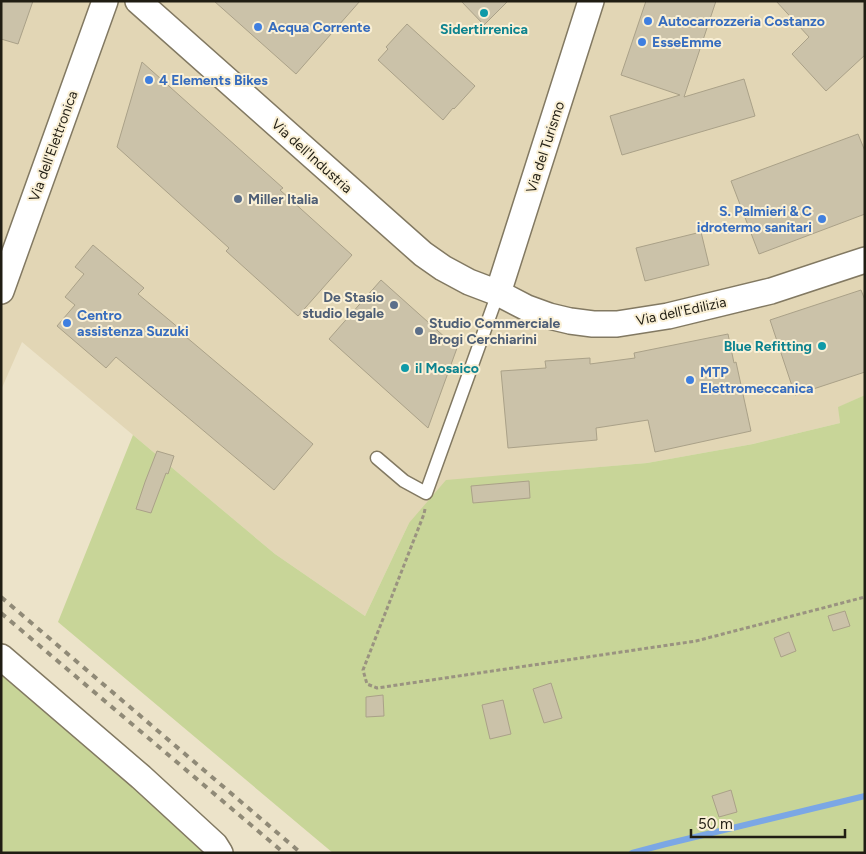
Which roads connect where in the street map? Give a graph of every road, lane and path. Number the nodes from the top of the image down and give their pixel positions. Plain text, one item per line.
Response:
1 (105, 1) edge
2 (138, 1) edge
3 (592, 1) edge
4 (865, 260) edge
5 (1, 291) edge
6 (498, 293) junction
7 (377, 458) dead end
8 (426, 493) junction
9 (865, 597) edge
10 (1, 656) edge
11 (220, 853) edge

1 - 5 street, Via dell'Elettronica
2 - 6 street, Via dell'Industria
3 - 6 street, Via del Turismo
4 - 6 street, Via dell'Edilizia
6 - 8 lane
7 - 8 lane
8 - 9 path
10 - 11 street

